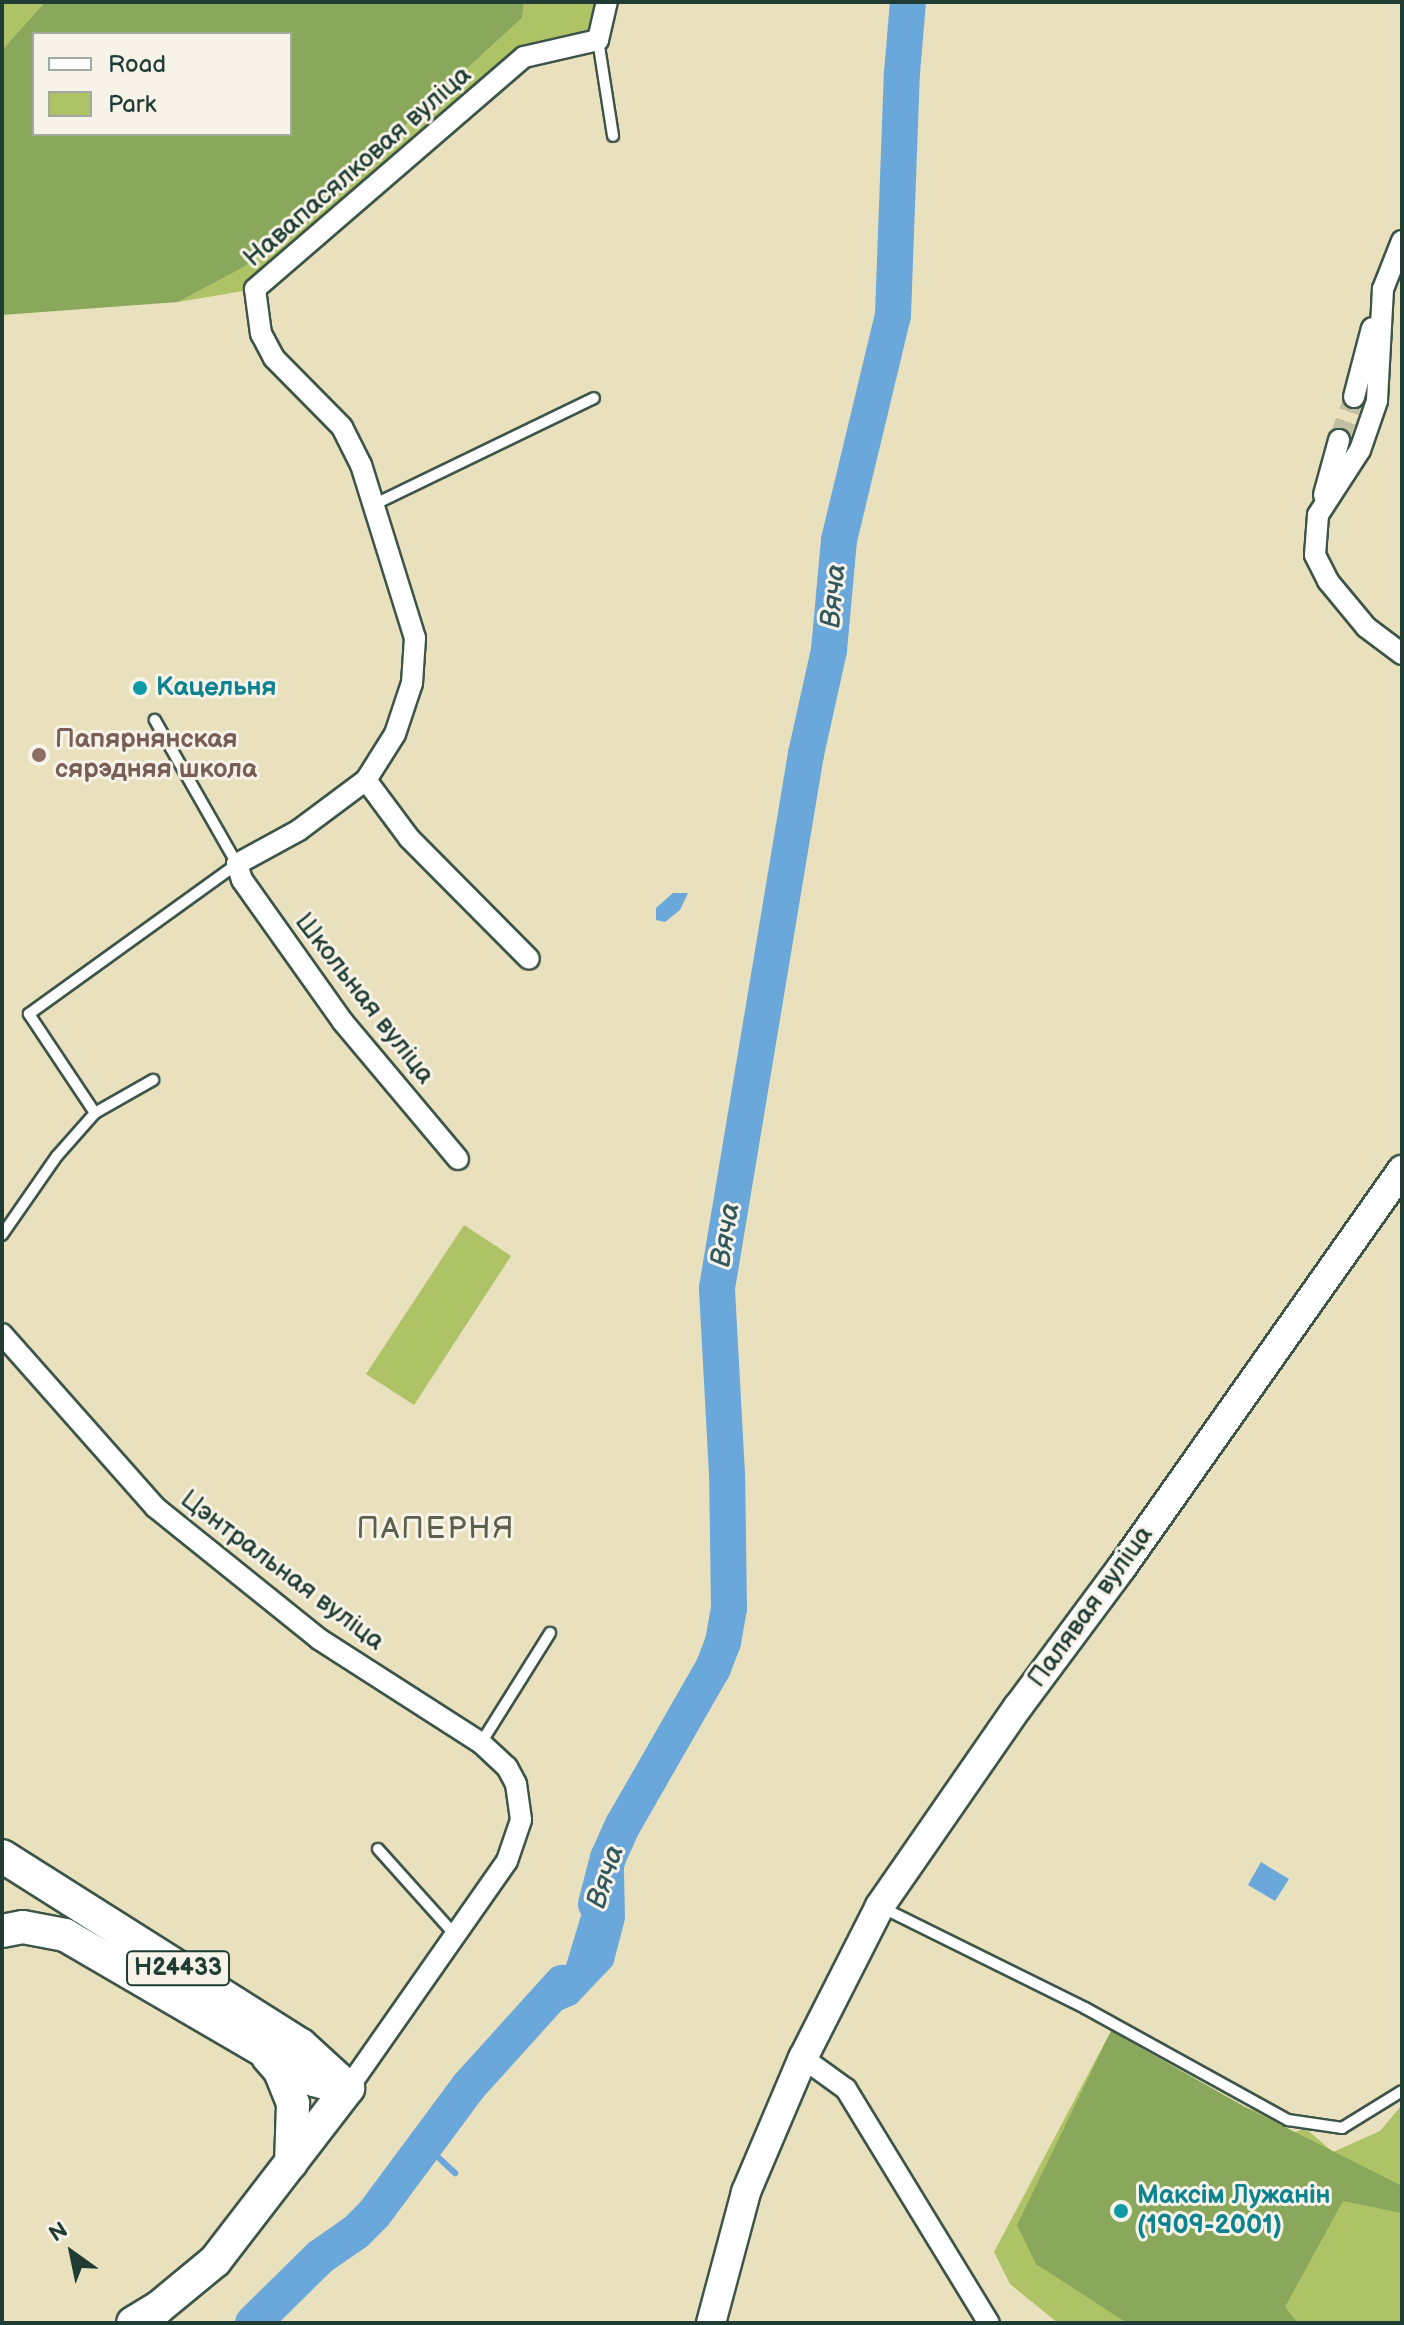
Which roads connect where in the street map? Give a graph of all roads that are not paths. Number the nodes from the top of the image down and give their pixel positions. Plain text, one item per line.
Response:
1 (607, 2) edge
2 (598, 40) junction
3 (613, 136) dead end
4 (1402, 241) edge
5 (1383, 289) junction
6 (1354, 397) tunnel mouth
7 (594, 398) dead end
8 (1339, 440) tunnel mouth
9 (375, 504) junction
10 (1318, 515) junction
11 (1402, 654) edge
12 (155, 720) dead end
13 (366, 780) junction
14 (237, 864) junction
15 (529, 959) dead end
16 (153, 1080) dead end
17 (95, 1113) junction
18 (458, 1159) dead end
19 (1402, 1170) edge
20 (2, 1235) edge
21 (2, 1334) edge
22 (550, 1633) dead end
23 (481, 1743) junction
24 (378, 1849) dead end
25 (2, 1856) edge
26 (880, 1906) junction
27 (2, 1931) edge
28 (456, 1936) junction
29 (263, 2050) junction
30 (803, 2058) junction
31 (348, 2088) junction
32 (1402, 2091) edge
33 (291, 2163) junction
34 (133, 2323) edge
35 (711, 2323) edge
36 (989, 2323) edge

1 - 2 street
2 - 3 lane
2 - 9 street, Навапасялковая вуліца
4 - 5 street
5 - 6 street
5 - 10 street
7 - 9 lane
8 - 10 street
9 - 13 street, Навапасялковая вуліца
10 - 11 street
12 - 14 lane
13 - 14 street
13 - 15 street
14 - 17 lane
14 - 18 street, Школьная вуліца
16 - 17 lane
17 - 20 lane
19 - 26 main road, Палявая вуліца
21 - 23 street, Цэнтральная вуліца
22 - 23 lane
23 - 28 street, Цэнтральная вуліца
24 - 28 lane
25 - 31 highway, Н24433
26 - 30 main road, Палявая вуліца
26 - 32 lane
27 - 29 highway, Н24433
28 - 31 street
29 - 31 highway, Н24433
29 - 33 highway, Н24433
30 - 35 main road, Палявая вуліца
30 - 36 street
31 - 33 highway
33 - 34 highway

